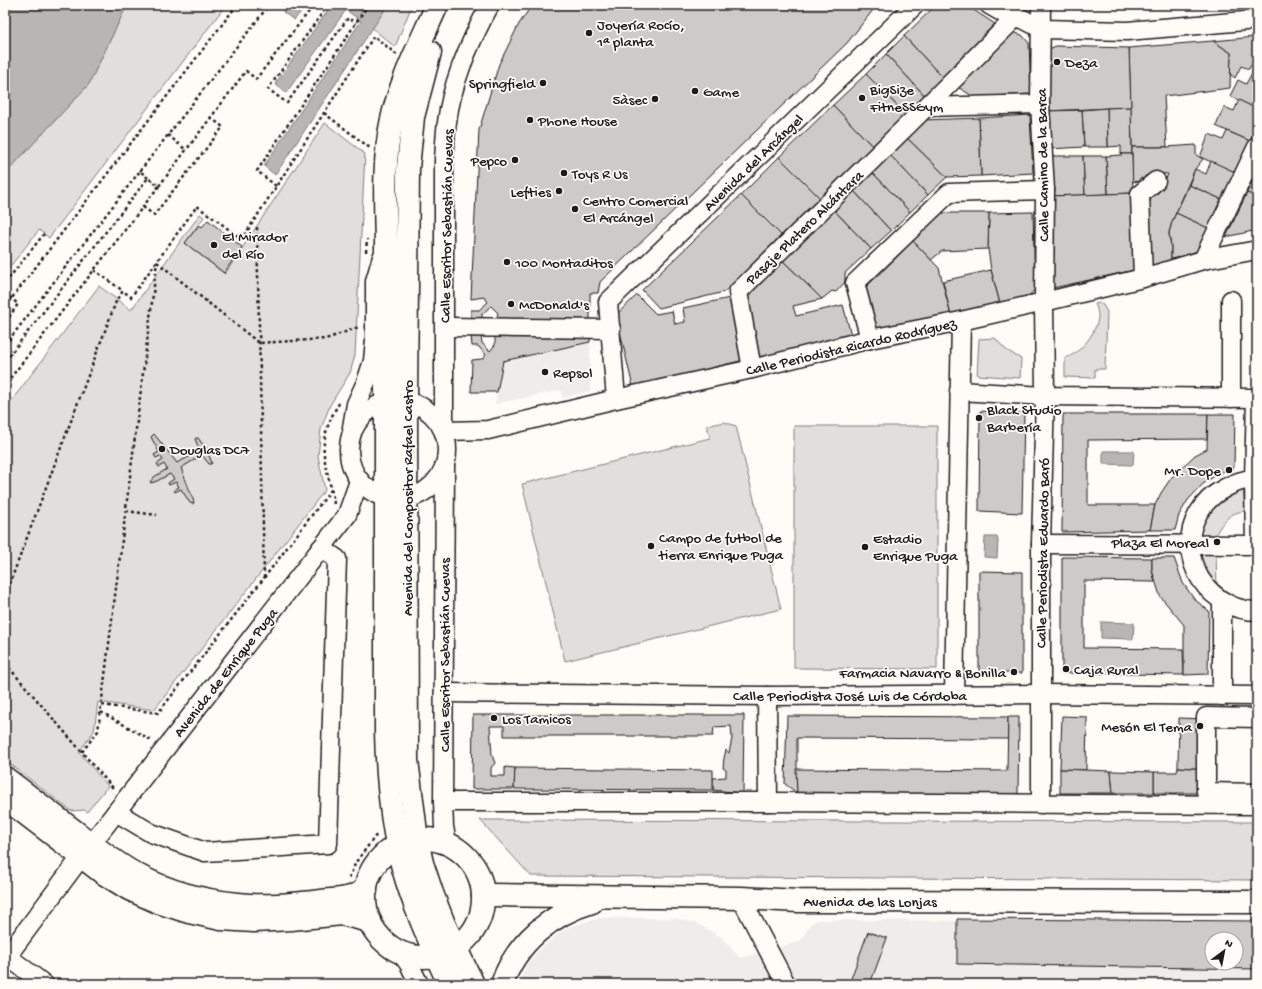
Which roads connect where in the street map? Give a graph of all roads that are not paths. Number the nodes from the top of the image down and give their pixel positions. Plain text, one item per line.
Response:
1 (437, 5) edge
2 (445, 5) edge
3 (490, 5) edge
4 (915, 5) edge
5 (989, 5) edge
6 (1041, 5) edge
7 (1017, 16) junction
8 (1257, 20) edge
9 (1042, 29) junction
10 (1040, 104) junction
11 (926, 107) junction
12 (1257, 147) edge
13 (1156, 181) dead end
14 (1045, 190) junction
15 (386, 243) junction
16 (1257, 250) edge
17 (1203, 260) junction
18 (1143, 278) junction
19 (1231, 300) dead end
20 (1044, 302) junction
21 (961, 321) junction
22 (445, 327) junction
23 (611, 329) junction
24 (870, 339) junction
25 (752, 368) junction
26 (960, 392) junction
27 (1045, 396) junction
28 (1231, 398) junction
29 (1256, 398) edge
30 (616, 399) junction
31 (396, 402) junction
32 (444, 431) junction
33 (351, 433) junction
34 (445, 467) junction
35 (1255, 480) edge
36 (359, 481) junction
37 (396, 499) junction
38 (1041, 544) junction
39 (1190, 544) junction
40 (1256, 545) edge
41 (321, 548) junction
42 (1222, 601) junction
43 (1257, 611) edge
44 (444, 693) junction
45 (1041, 694) junction
46 (954, 695) junction
47 (766, 696) junction
48 (1218, 696) junction
49 (1257, 696) edge
50 (1213, 717) junction
51 (1257, 718) edge
52 (5, 778) edge
53 (1257, 793) edge
54 (5, 798) edge
55 (1211, 798) junction
56 (443, 802) junction
57 (768, 802) junction
58 (1041, 804) junction
59 (1257, 805) edge
60 (116, 812) junction
61 (407, 843) junction
62 (447, 843) junction
63 (86, 850) junction
64 (366, 890) junction
65 (483, 895) junction
66 (609, 898) junction
67 (741, 898) junction
68 (1257, 902) edge
69 (370, 921) junction
70 (400, 952) junction
71 (446, 953) junction
72 (6, 957) edge
73 (44, 984) edge
74 (419, 984) edge
75 (449, 984) edge
76 (473, 984) edge
77 (502, 984) edge
78 (786, 984) edge

1 - 15 main road, Avenida del Compositor Rafael Castro
2 - 31 main road, Avenida del Compositor Rafael Castro
3 - 22 street, Calle Escritor Sebastián Cuevas
4 - 23 street, Avenida del Arcángel
5 - 7 street
6 - 9 street, Calle Camino de la Barca
7 - 9 street
7 - 11 street, Pasaje Platero Alcántara
8 - 9 street
9 - 10 street, Calle Camino de la Barca
10 - 11 street
10 - 14 street, Calle Camino de la Barca
11 - 25 street, Pasaje Platero Alcántara
12 - 17 street
13 - 18 street
14 - 20 street, Calle Camino de la Barca
14 - 24 street
15 - 31 main road, Avenida del Compositor Rafael Castro
15 - 33 street, Avenida del Compositor Rafael Castro
16 - 17 street, Calle Periodista Ricardo Rodríguez
17 - 18 street, Calle Periodista Ricardo Rodríguez
18 - 20 street, Calle Periodista Ricardo Rodríguez
19 - 28 street
20 - 21 street, Calle Periodista Ricardo Rodríguez
20 - 27 street, Calle Periodista Eduardo Baró
21 - 24 street, Calle Periodista Ricardo Rodríguez
21 - 26 street
22 - 23 street
22 - 32 street, Calle Escritor Sebastián Cuevas
23 - 30 street, Avenida del Arcángel
24 - 25 street, Calle Periodista Ricardo Rodríguez
25 - 30 street, Calle Periodista Ricardo Rodríguez
26 - 27 street
26 - 46 street
27 - 28 street
27 - 38 street, Calle Periodista Eduardo Baró
28 - 29 street
29 - 35 street
30 - 32 street, Calle Periodista Ricardo Rodríguez
31 - 32 street
31 - 33 street
31 - 37 main road, Avenida del Compositor Rafael Castro
32 - 34 street, Calle Escritor Sebastián Cuevas
33 - 36 street, Avenida del Compositor Rafael Castro
34 - 37 street
34 - 44 street, Calle Escritor Sebastián Cuevas
35 - 39 street
35 - 40 street
36 - 37 street
36 - 41 street, Avenida de Enrique Puga
37 - 61 main road, Avenida del Compositor Rafael Castro
38 - 39 street
38 - 45 street, Calle Periodista Eduardo Baró
39 - 40 street
39 - 42 street
41 - 60 street, Avenida de Enrique Puga
41 - 60 street
42 - 43 street
42 - 48 street
44 - 47 street, Calle Periodista José Luis de Córdoba
44 - 56 street, Calle Escritor Sebastián Cuevas
45 - 46 street, Calle Periodista José Luis de Córdoba
45 - 48 street, Calle Periodista José Luis de Córdoba
45 - 58 street, Calle Periodista Eduardo Baró
46 - 47 street, Calle Periodista José Luis de Córdoba
47 - 57 street
48 - 49 street, Calle Periodista José Luis de Córdoba
48 - 50 street
50 - 51 street
50 - 55 street
52 - 63 main road
53 - 55 street
54 - 63 main road
55 - 58 street
55 - 59 street
56 - 57 street
56 - 62 street, Calle Escritor Sebastián Cuevas
57 - 58 street
60 - 63 street, Avenida de Enrique Puga
61 - 62 main road
61 - 64 main road
61 - 71 main road, Avenida del Compositor Rafael Castro
62 - 65 main road
63 - 64 main road
63 - 69 main road
63 - 72 street, Avenida de Enrique Puga
64 - 69 main road
65 - 66 main road, Avenida de las Lonjas
65 - 71 main road
66 - 67 main road, Avenida de las Lonjas
66 - 77 main road
67 - 68 main road, Avenida de las Lonjas
67 - 78 street
69 - 70 main road
70 - 71 main road
70 - 74 street
71 - 75 main road, Avenida del Compositor Rafael Castro
71 - 76 main road, Avenida del Compositor Rafael Castro
72 - 73 street

